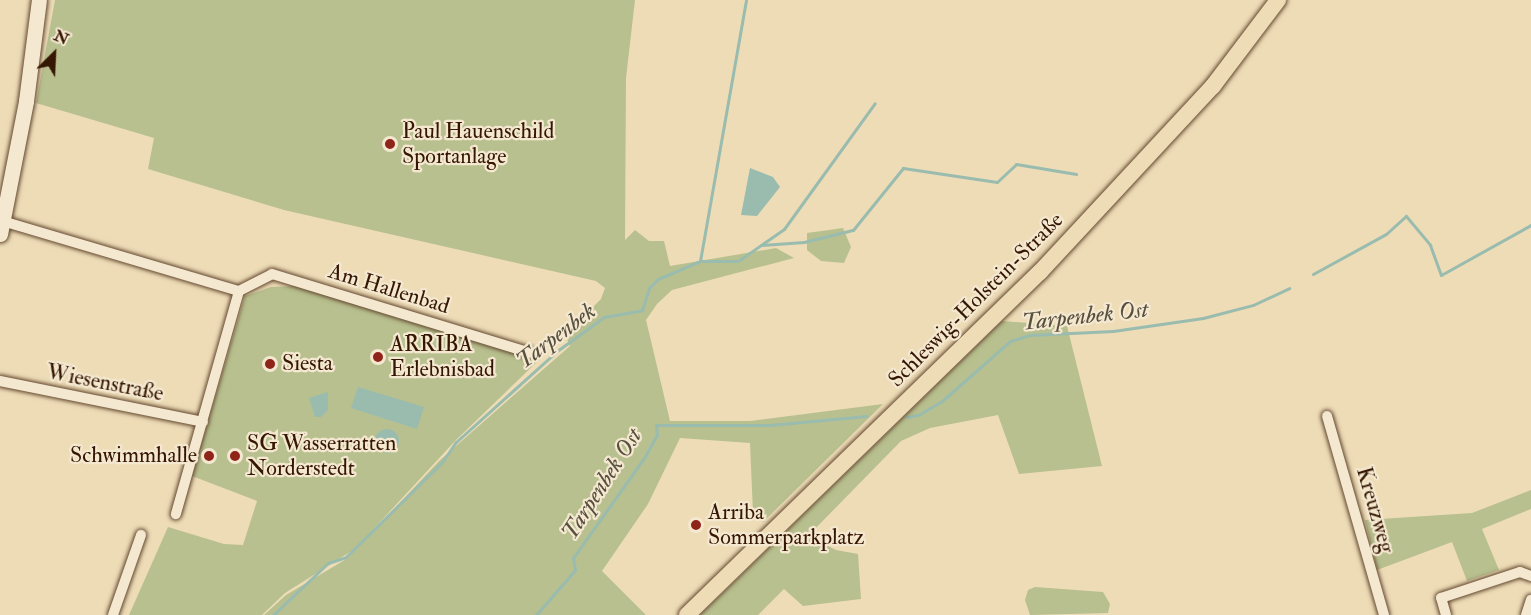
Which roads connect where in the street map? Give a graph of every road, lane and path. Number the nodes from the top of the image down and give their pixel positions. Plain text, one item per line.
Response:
1 (39, 0) edge
2 (1278, 0) edge
3 (1, 227) edge
4 (239, 291) junction
5 (530, 353) dead end
6 (0, 381) edge
7 (1327, 416) dead end
8 (203, 422) junction
9 (176, 514) dead end
10 (141, 535) dead end
11 (1530, 573) edge
12 (1531, 600) edge
13 (113, 615) edge
14 (687, 615) edge
15 (1384, 615) edge
16 (1446, 615) edge
17 (1526, 615) edge

1 - 3 main road
2 - 14 main road, Schleswig-Holstein-Straße
3 - 4 street
4 - 5 street, Am Hallenbad
4 - 8 street
6 - 8 street, Wiesenstraße
7 - 15 street, Kreuzweg
8 - 9 street
10 - 13 street
11 - 16 street
12 - 17 street

